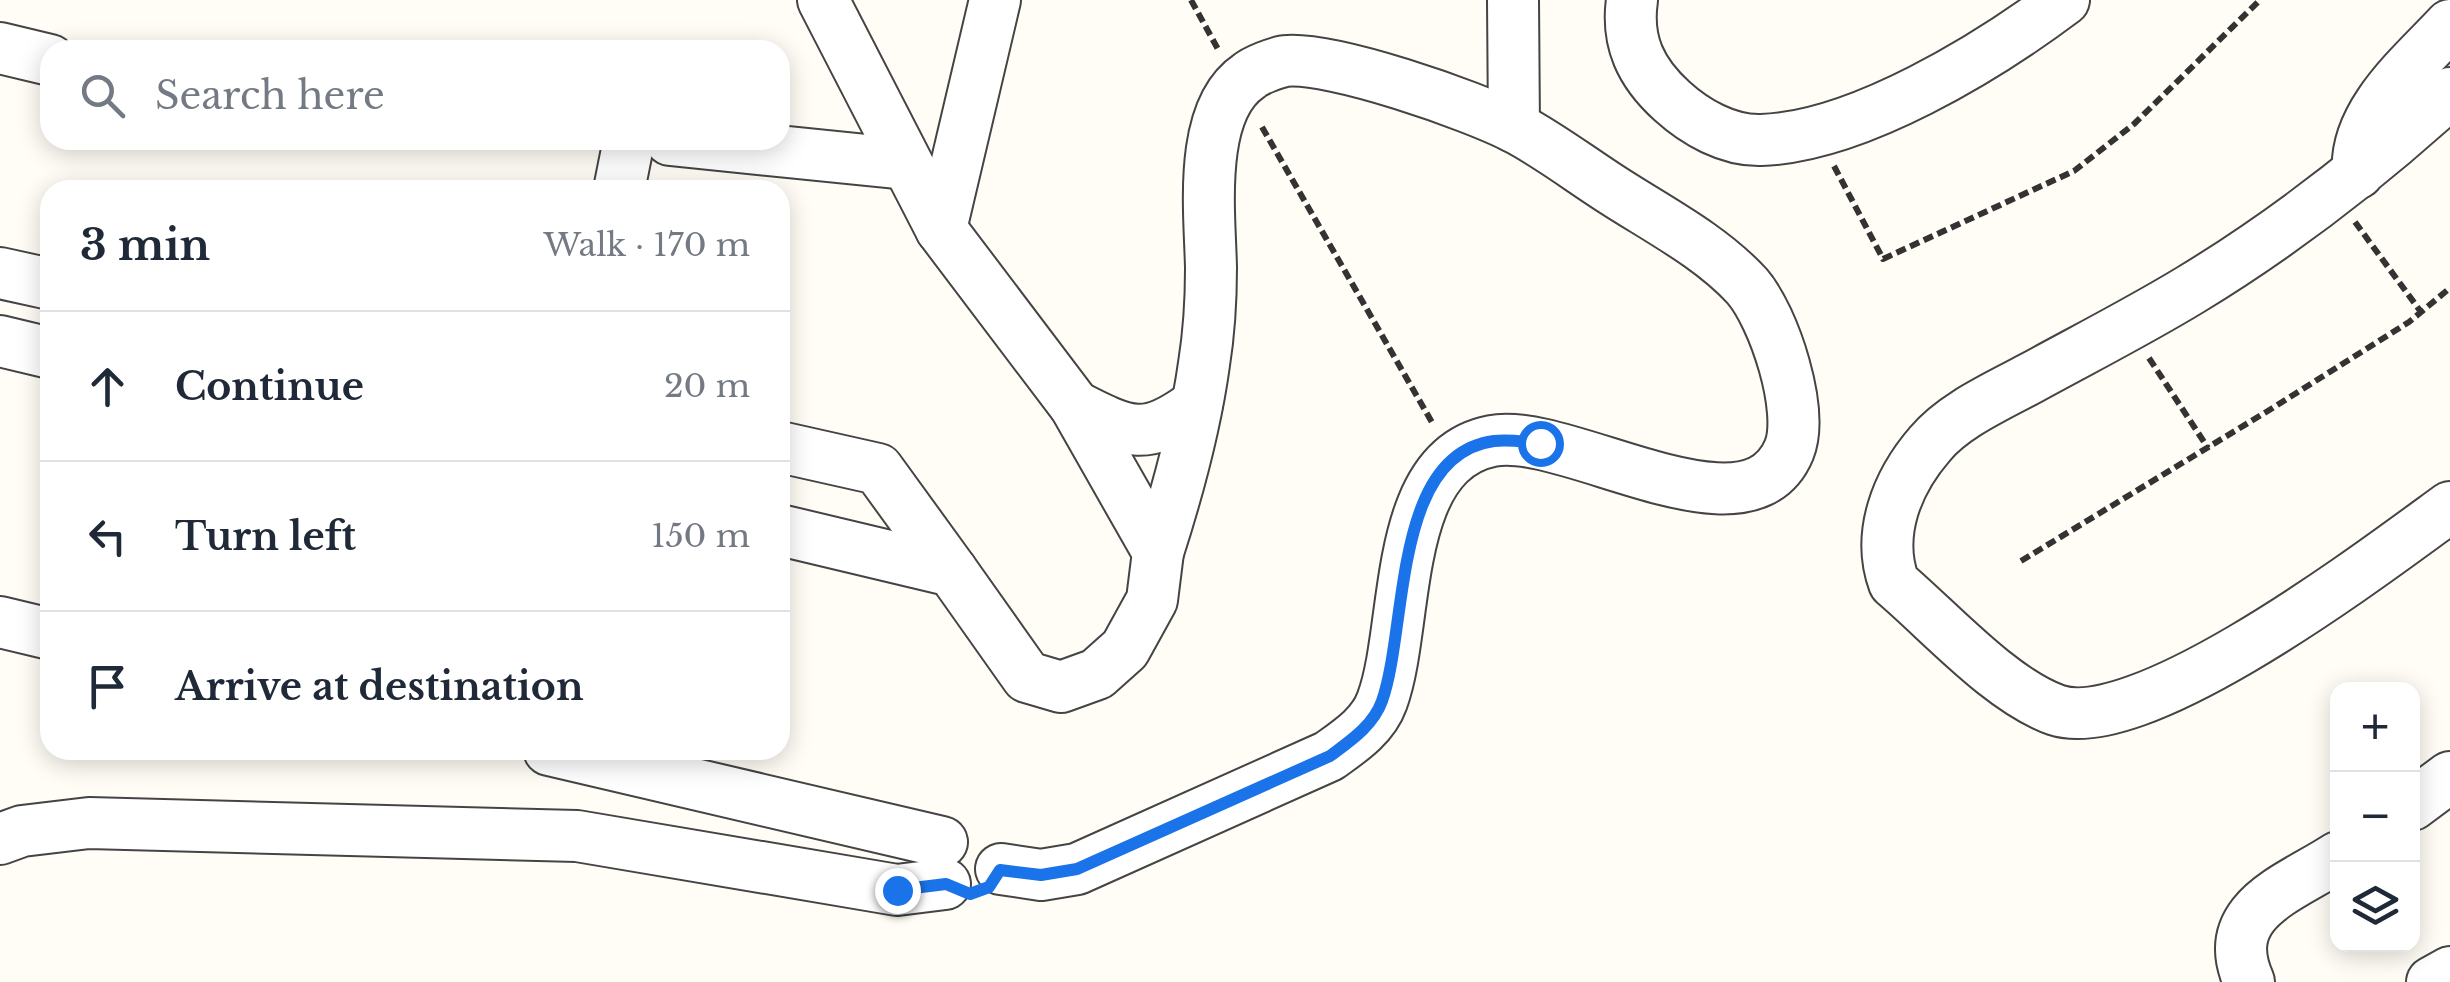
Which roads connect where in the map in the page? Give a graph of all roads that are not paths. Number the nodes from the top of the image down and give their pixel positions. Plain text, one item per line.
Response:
1 (823, 0) edge
2 (995, 0) edge
3 (1513, 0) edge
4 (1632, 0) edge
5 (2064, 0) edge
6 (2450, 26) edge
7 (0, 48) edge
8 (40, 58) edge
9 (2450, 93) edge
10 (1514, 127) junction
11 (627, 150) edge
12 (768, 150) edge
13 (906, 164) junction
14 (620, 180) edge
15 (2345, 183) junction
16 (941, 229) junction
17 (0, 272) edge
18 (40, 282) edge
19 (0, 341) edge
20 (40, 351) edge
21 (1197, 404) junction
22 (1075, 406) junction
23 (790, 450) edge
24 (2450, 508) edge
25 (790, 532) edge
26 (1158, 552) junction
27 (952, 571) junction
28 (0, 622) edge
29 (40, 632) edge
30 (584, 760) edge
31 (2450, 777) edge
32 (2420, 799) edge
33 (0, 840) edge
34 (2330, 862) edge
35 (944, 863) junction
36 (2450, 972) edge
37 (2249, 982) edge
38 (2432, 982) edge

1 - 13 street
2 - 16 street
3 - 10 street
4 - 5 street
6 - 15 street
7 - 8 street
9 - 15 street
10 - 21 street
10 - 35 street
11 - 14 street
12 - 13 street
13 - 16 street
15 - 24 street
16 - 22 street
17 - 18 street
19 - 20 street
21 - 22 street
21 - 26 street
22 - 26 street
23 - 27 street
25 - 27 street
26 - 27 street
28 - 29 street
30 - 35 street
31 - 32 street
33 - 35 street
34 - 37 street
36 - 38 street

